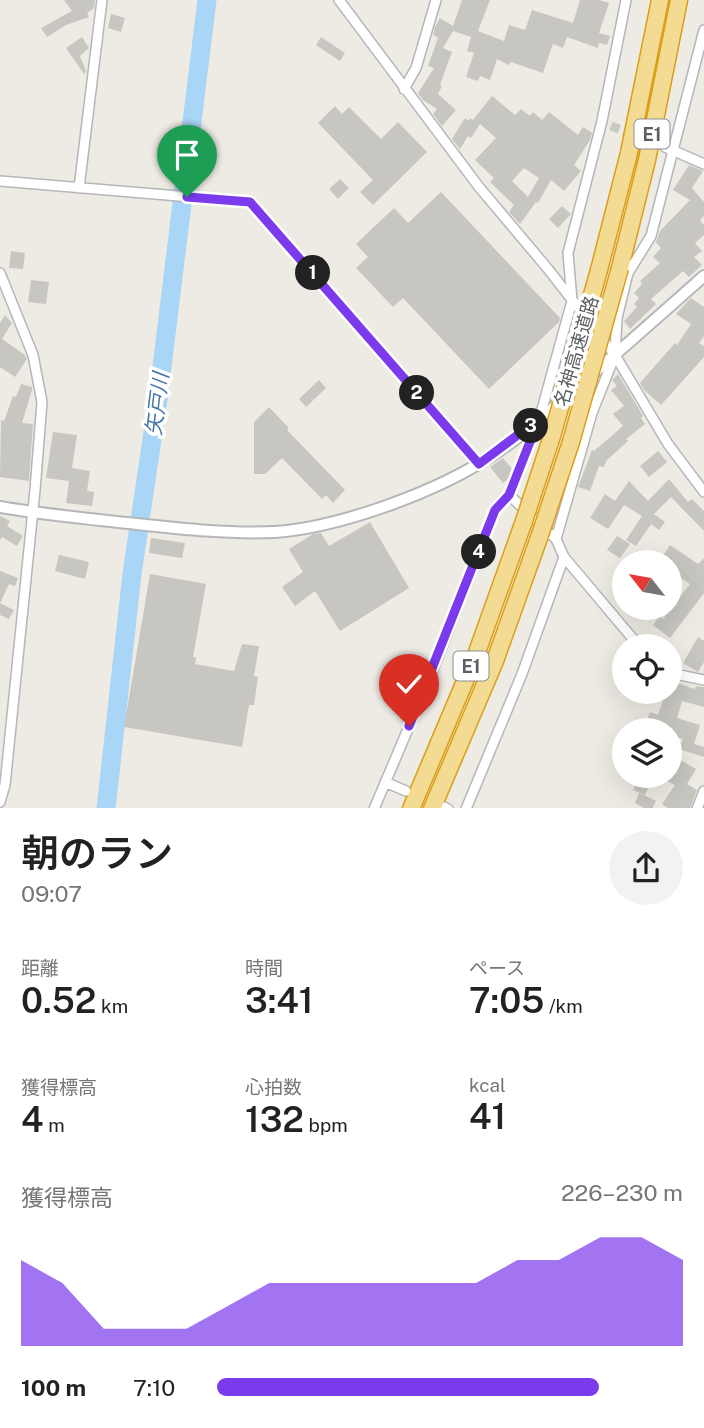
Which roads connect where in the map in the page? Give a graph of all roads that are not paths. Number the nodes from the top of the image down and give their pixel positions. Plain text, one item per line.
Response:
1 (102, 0) edge
2 (339, 0) edge
3 (436, 0) edge
4 (626, 0) edge
5 (660, 0) edge
6 (679, 0) edge
7 (704, 30) edge
8 (404, 89) junction
9 (602, 121) junction
10 (611, 125) tunnel mouth
11 (665, 147) tunnel mouth
12 (675, 151) junction
13 (704, 164) edge
14 (0, 181) edge
15 (79, 188) junction
16 (0, 273) edge
17 (704, 276) edge
18 (693, 285) junction
19 (704, 291) edge
20 (572, 301) junction
21 (615, 355) junction
22 (539, 419) junction
23 (479, 464) junction
24 (704, 492) edge
25 (509, 495) junction
26 (0, 507) edge
27 (32, 513) junction
28 (548, 537) junction
29 (564, 557) junction
30 (629, 634) edge
31 (682, 675) edge
32 (704, 680) edge
33 (386, 782) junction
34 (406, 791) dead end
35 (704, 791) edge
36 (0, 803) edge
37 (374, 808) edge
38 (411, 808) edge
39 (441, 808) edge
40 (466, 808) edge
41 (697, 808) edge

1 - 15 street
2 - 8 street
3 - 8 street
4 - 9 street
5 - 38 highway, 名神高速道路 / E1, bridge
6 - 28 highway, 名神高速道路 / E1, bridge
7 - 12 street
8 - 20 street
9 - 10 street
9 - 20 street
11 - 12 street
12 - 13 street
12 - 21 street
14 - 15 street
15 - 23 street
16 - 27 street
17 - 18 street
18 - 19 street
18 - 21 street
20 - 21 street
20 - 22 street
21 - 22 street
21 - 24 street
21 - 28 street
22 - 23 street
22 - 25 street
23 - 27 street
25 - 28 street
25 - 33 street
26 - 27 street
27 - 36 street
28 - 29 street
28 - 39 highway, 名神高速道路 / E1
29 - 30 street
29 - 40 street
31 - 32 street
33 - 34 street
33 - 37 street
35 - 41 street

